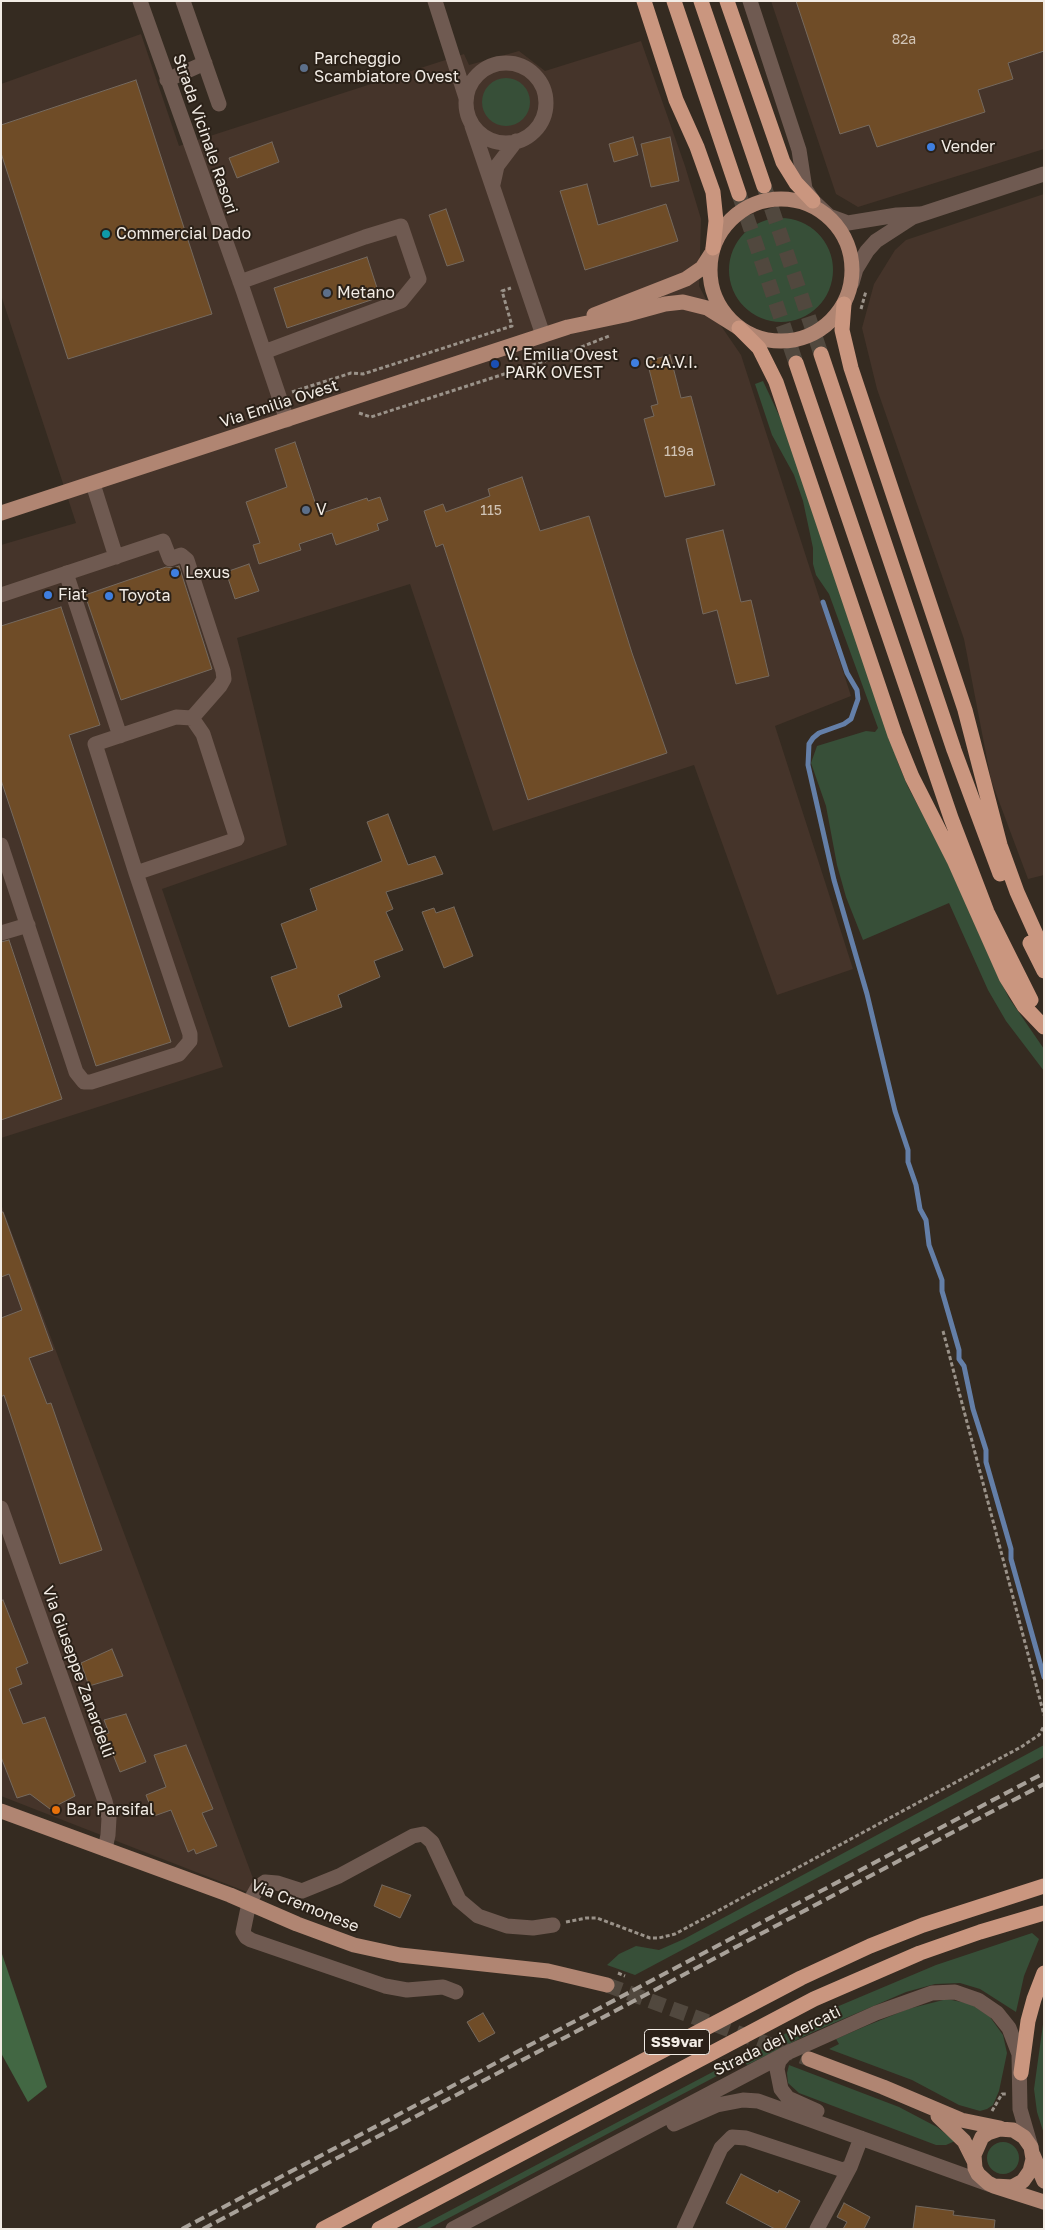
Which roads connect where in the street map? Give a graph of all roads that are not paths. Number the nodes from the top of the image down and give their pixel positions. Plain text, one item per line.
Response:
1 (140, 1) edge
2 (183, 1) edge
3 (435, 1) edge
4 (644, 1) edge
5 (674, 1) edge
6 (702, 1) edge
7 (727, 1) edge
8 (750, 1) edge
9 (205, 63) junction
10 (167, 80) junction
11 (466, 98) junction
12 (219, 104) dead end
13 (471, 123) junction
14 (516, 141) junction
15 (1044, 174) edge
16 (493, 185) junction
17 (764, 186) tunnel mouth
18 (739, 194) tunnel mouth
19 (813, 201) junction
20 (824, 212) junction
21 (920, 214) junction
22 (713, 248) junction
23 (240, 282) junction
24 (852, 283) junction
25 (844, 304) junction
26 (568, 327) junction
27 (739, 328) junction
28 (543, 335) junction
29 (264, 352) junction
30 (821, 354) tunnel mouth
31 (796, 362) tunnel mouth
32 (287, 420) junction
33 (93, 484) junction
34 (1, 514) edge
35 (116, 557) junction
36 (66, 573) junction
37 (1, 595) edge
38 (192, 718) junction
39 (120, 736) junction
40 (1, 845) edge
41 (5, 867) edge
42 (136, 873) junction
43 (28, 925) junction
44 (1, 934) edge
45 (1044, 952) edge
46 (1044, 971) edge
47 (1044, 1023) edge
48 (1044, 1027) edge
49 (1, 1508) edge
50 (1, 1811) edge
51 (105, 1849) junction
52 (1044, 1884) edge
53 (249, 1903) junction
54 (1044, 1913) edge
55 (553, 1925) road end
56 (1044, 1973) edge
57 (607, 1985) tunnel mouth
58 (456, 1992) dead end
59 (786, 2053) junction
60 (809, 2059) tunnel mouth
61 (1021, 2073) junction
62 (925, 2106) junction
63 (1007, 2129) junction
64 (861, 2138) junction
65 (1032, 2150) junction
66 (896, 2151) junction
67 (974, 2162) junction
68 (850, 2166) junction
69 (1044, 2181) edge
70 (994, 2186) junction
71 (1044, 2202) edge
72 (323, 2229) edge
73 (379, 2229) edge
74 (454, 2229) edge
75 (476, 2229) edge
76 (684, 2229) edge
77 (817, 2229) edge

1 - 10 street, Strada Vicinale Rasori
2 - 9 street
3 - 11 street
4 - 22 highway
5 - 18 highway
6 - 17 highway
7 - 19 highway
8 - 19 street
9 - 10 street
9 - 12 street
10 - 23 street, Strada Vicinale Rasori
11 - 13 street
11 - 14 street
13 - 14 street
13 - 16 street
14 - 16 street
15 - 21 street, Via Emilia Ovest
16 - 28 street
19 - 20 street
20 - 21 street, Via Emilia Ovest
20 - 22 main road, Via Emilia Ovest
20 - 24 main road, Via Emilia Ovest
21 - 24 street, Via Emilia Ovest
22 - 26 main road, Via Emilia Ovest
22 - 27 main road, Via Emilia Ovest
23 - 29 street, Strada Vicinale Rasori
23 - 29 street
24 - 25 main road, Via Emilia Ovest
25 - 27 main road, Via Emilia Ovest
25 - 45 highway
26 - 27 main road, Via Emilia Ovest
26 - 28 main road, Via Emilia Ovest
27 - 48 highway
28 - 32 main road, Via Emilia Ovest
29 - 32 street, Strada Vicinale Rasori
30 - 46 highway
31 - 47 highway
32 - 33 main road, Via Emilia Ovest
33 - 34 main road, Via Emilia Ovest
33 - 35 street
35 - 36 street
35 - 38 street
36 - 37 street
36 - 39 street
38 - 39 street
38 - 42 street
39 - 42 street
40 - 41 street
41 - 43 street
42 - 43 street
43 - 44 street
49 - 51 street, Via Giuseppe Zanardelli
50 - 51 main road, Via Cremonese
51 - 53 main road, Via Cremonese
52 - 72 highway, SS9var
53 - 55 street
53 - 57 main road, Via Cremonese
53 - 58 street
54 - 73 highway, SS9var
56 - 61 highway
59 - 61 street, Strada dei Mercati
59 - 66 street
59 - 74 street, Strada dei Mercati
60 - 62 main road
61 - 65 street, Strada dei Mercati
62 - 63 main road
62 - 67 main road
63 - 65 main road
63 - 67 main road
64 - 66 street, Strada dei Mercati
64 - 68 street
64 - 75 street, Strada dei Mercati
65 - 69 main road
65 - 70 main road
66 - 70 street, Strada dei Mercati
67 - 70 main road
68 - 76 street
68 - 77 street
70 - 71 main road

